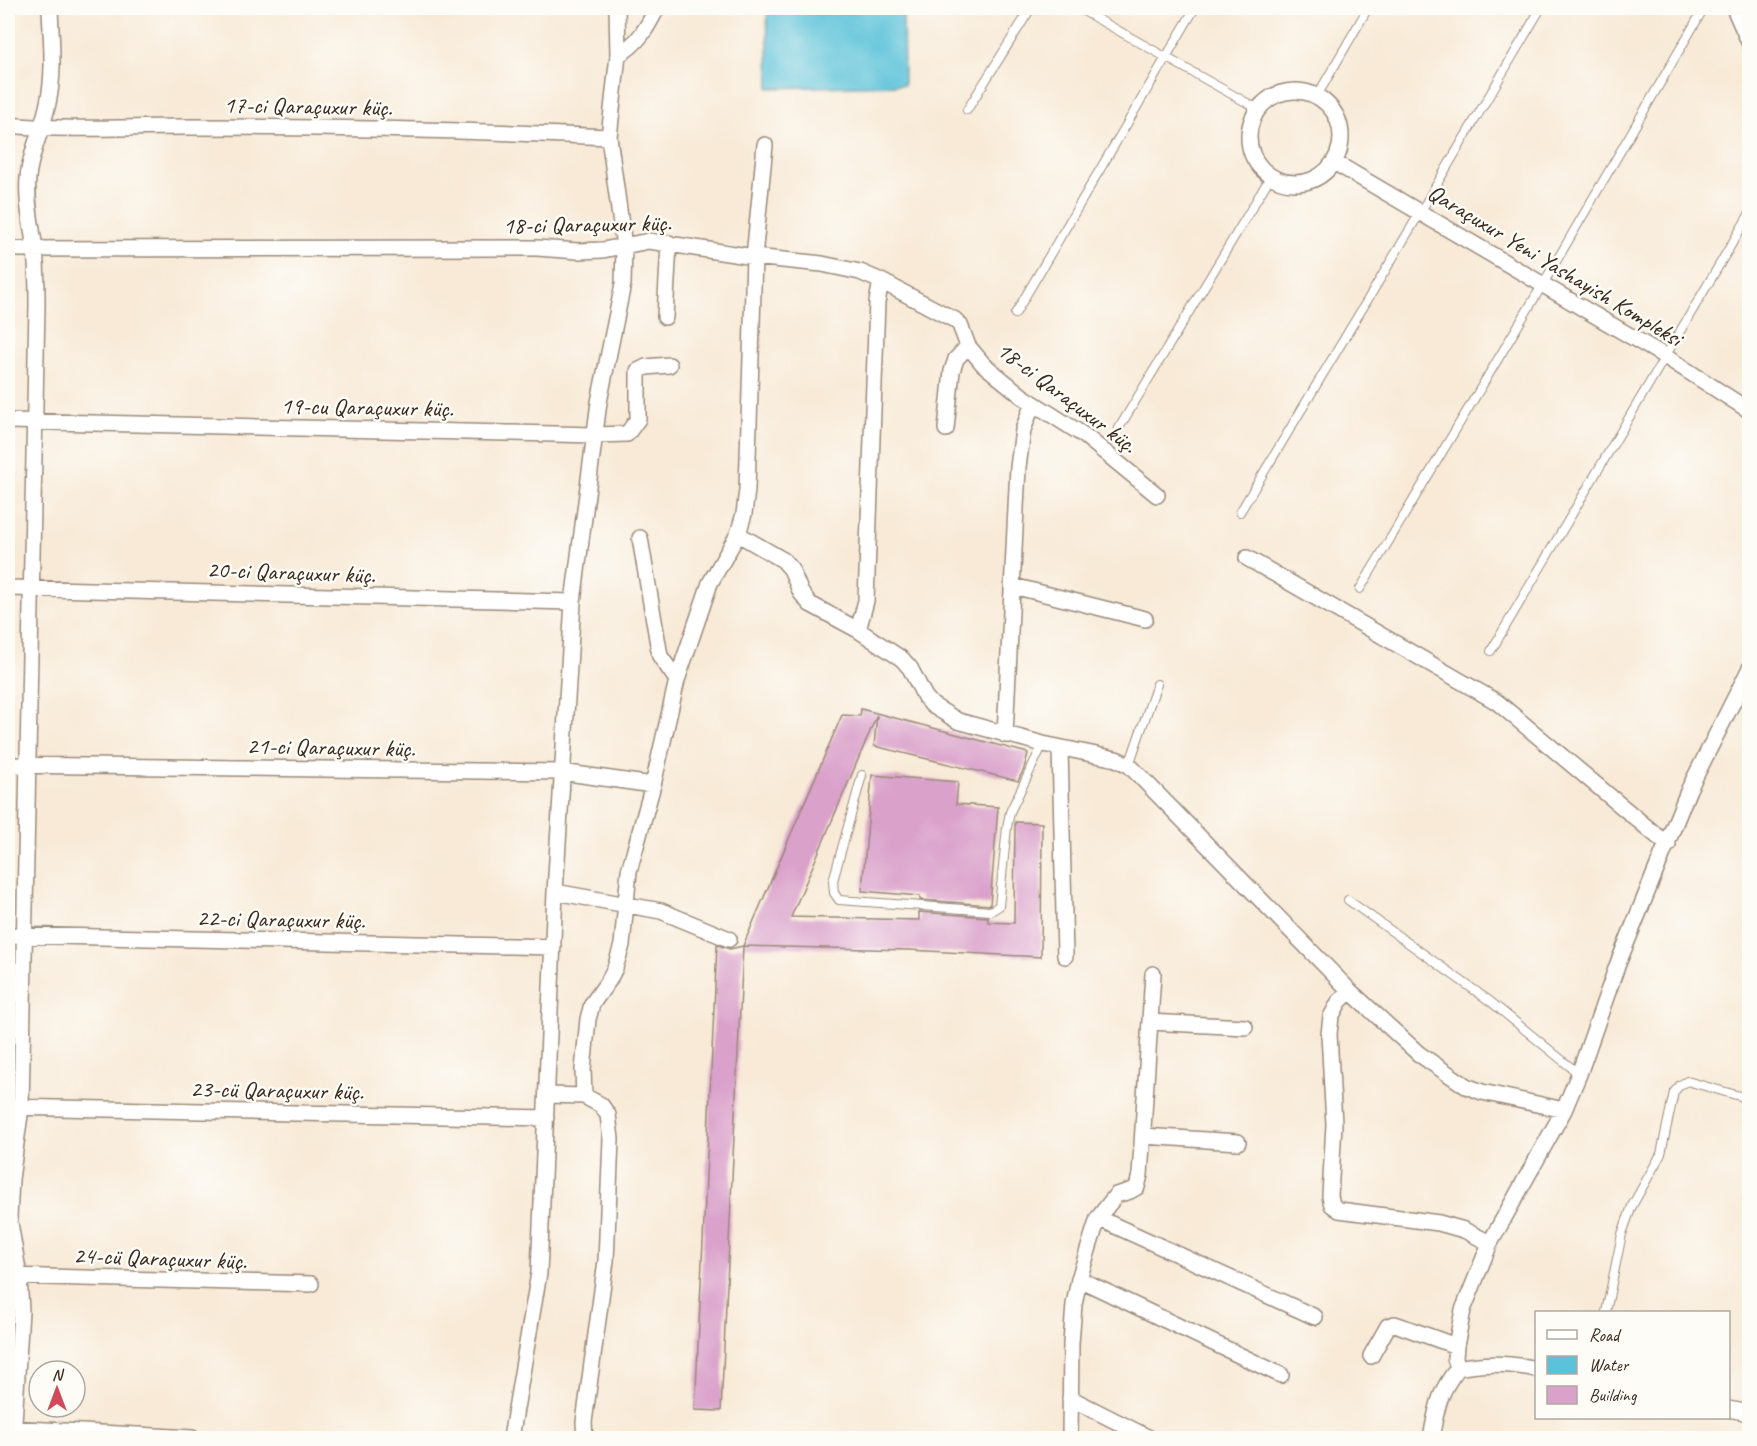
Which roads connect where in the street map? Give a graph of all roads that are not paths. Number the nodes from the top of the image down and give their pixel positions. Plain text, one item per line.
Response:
1 (50, 8) edge
2 (617, 8) edge
3 (657, 8) edge
4 (1031, 8) edge
5 (1078, 8) edge
6 (1195, 8) edge
7 (1368, 8) edge
8 (1541, 8) edge
9 (1704, 8) edge
10 (1734, 8) edge
11 (1749, 44) edge
12 (618, 55) junction
13 (1167, 57) junction
14 (1317, 96) junction
15 (967, 110) dead end
16 (1257, 110) junction
17 (8, 125) edge
18 (42, 129) junction
19 (609, 136) junction
20 (765, 145) dead end
21 (1334, 162) junction
22 (1271, 176) junction
23 (1421, 211) junction
24 (1749, 213) edge
25 (669, 243) junction
26 (624, 246) junction
27 (8, 249) edge
28 (35, 250) junction
29 (754, 257) junction
30 (881, 281) junction
31 (1543, 284) junction
32 (1015, 314) dead end
33 (665, 317) dead end
34 (968, 346) junction
35 (1666, 357) junction
36 (669, 365) dead end
37 (1033, 403) junction
38 (1749, 411) edge
39 (8, 420) edge
40 (35, 422) junction
41 (1119, 428) dead end
42 (946, 429) dead end
43 (595, 435) junction
44 (1157, 495) dead end
45 (1240, 512) dead end
46 (738, 534) junction
47 (640, 538) dead end
48 (1247, 558) dead end
49 (1012, 586) junction
50 (8, 588) edge
51 (33, 588) junction
52 (1360, 589) dead end
53 (573, 602) junction
54 (1145, 620) dead end
55 (858, 630) junction
56 (1491, 651) dead end
57 (1749, 668) edge
58 (676, 680) junction
59 (1157, 684) dead end
60 (1005, 735) junction
61 (1043, 744) junction
62 (1060, 748) junction
63 (8, 765) edge
64 (1129, 765) junction
65 (28, 766) junction
66 (561, 772) junction
67 (862, 775) dead end
68 (653, 785) junction
69 (1668, 845) junction
70 (555, 892) junction
71 (1348, 900) dead end
72 (625, 904) junction
73 (8, 935) edge
74 (24, 936) junction
75 (729, 939) dead end
76 (553, 947) junction
77 (1065, 956) dead end
78 (1153, 974) dead end
79 (1350, 991) junction
80 (1150, 1022) junction
81 (1245, 1026) dead end
82 (1579, 1074) junction
83 (547, 1095) junction
84 (584, 1096) junction
85 (1749, 1099) edge
86 (14, 1107) edge
87 (1564, 1110) junction
88 (546, 1118) junction
89 (1143, 1136) junction
90 (1238, 1142) dead end
91 (1098, 1218) junction
92 (1490, 1243) junction
93 (13, 1276) edge
94 (1078, 1280) junction
95 (311, 1284) dead end
96 (1606, 1311) edge
97 (1315, 1317) dead end
98 (1456, 1346) junction
99 (1371, 1356) dead end
100 (1458, 1368) junction
101 (1535, 1369) edge
102 (1281, 1375) dead end
103 (1070, 1398) junction
104 (1730, 1408) edge
105 (1749, 1413) edge
106 (12, 1432) edge
107 (192, 1438) edge
108 (511, 1438) edge
109 (585, 1438) edge
110 (1070, 1438) edge
111 (1149, 1438) edge
112 (1431, 1438) edge

1 - 18 street
2 - 12 street
3 - 12 street
4 - 15 lane
5 - 13 lane
6 - 13 lane
7 - 14 lane
8 - 23 lane
9 - 31 lane
10 - 11 street
12 - 19 street
13 - 16 lane
13 - 32 lane
14 - 16 street
14 - 21 street
16 - 22 street
17 - 18 street, 17-ci Qaraçuxur küç.
18 - 19 street, 17-ci Qaraçuxur küç.
18 - 28 street
19 - 26 street
20 - 29 street
21 - 22 street
21 - 23 street, Qaraçuxur Yeni Yashayish Kompleksi
22 - 41 lane
23 - 31 street, Qaraçuxur Yeni Yashayish Kompleksi
23 - 45 lane
24 - 35 lane
25 - 26 street, 18-ci Qaraçuxur küç.
25 - 29 street, 18-ci Qaraçuxur küç.
25 - 33 street
26 - 28 street, 18-ci Qaraçuxur küç.
26 - 43 street
27 - 28 street, 18-ci Qaraçuxur küç.
28 - 40 street
29 - 30 street, 18-ci Qaraçuxur küç.
29 - 46 street
30 - 34 street, 18-ci Qaraçuxur küç.
30 - 55 street
31 - 35 street, Qaraçuxur Yeni Yashayish Kompleksi
31 - 52 lane
34 - 37 street, 18-ci Qaraçuxur küç.
34 - 42 street
35 - 38 street, Qaraçuxur Yeni Yashayish Kompleksi
35 - 56 lane
36 - 43 street, 19-cu Qaraçuxur küç.
37 - 44 street, 18-ci Qaraçuxur küç.
37 - 49 street
39 - 40 street, 19-cu Qaraçuxur küç.
40 - 43 street, 19-cu Qaraçuxur küç.
40 - 51 street
43 - 53 street
46 - 55 street
46 - 58 street
47 - 58 street
48 - 69 street
49 - 54 street
49 - 60 street
50 - 51 street, 20-ci Qaraçuxur küç.
51 - 53 street, 20-ci Qaraçuxur küç.
51 - 65 street
53 - 66 street
55 - 60 street
57 - 69 street
58 - 68 street
59 - 64 lane
60 - 61 street
61 - 62 street
61 - 67 lane
62 - 64 street
62 - 77 street
63 - 65 street, 21-ci Qaraçuxur küç.
64 - 79 street
65 - 66 street, 21-ci Qaraçuxur küç.
65 - 74 street
66 - 68 street, 21-ci Qaraçuxur küç.
66 - 70 street
68 - 72 street
69 - 82 street
70 - 72 street
70 - 76 street
71 - 82 lane
72 - 75 street
72 - 84 street
73 - 74 street, 22-ci Qaraçuxur küç.
74 - 76 street, 22-ci Qaraçuxur küç.
74 - 86 street
76 - 83 street
78 - 80 street
79 - 87 street
79 - 92 street
80 - 81 street
80 - 89 street
82 - 87 street
83 - 84 street
83 - 88 street
84 - 109 street
85 - 96 lane
86 - 88 street, 23-cü Qaraçuxur küç.
86 - 93 street
87 - 92 street
88 - 108 street
89 - 90 street
89 - 91 street
91 - 94 street
91 - 97 street
92 - 98 street
93 - 95 street, 24-cü Qaraçuxur küç.
93 - 106 street
94 - 102 street
94 - 103 street
98 - 99 street
98 - 100 street
100 - 101 street
100 - 112 street
103 - 110 street
103 - 111 street
104 - 105 street
106 - 107 street

